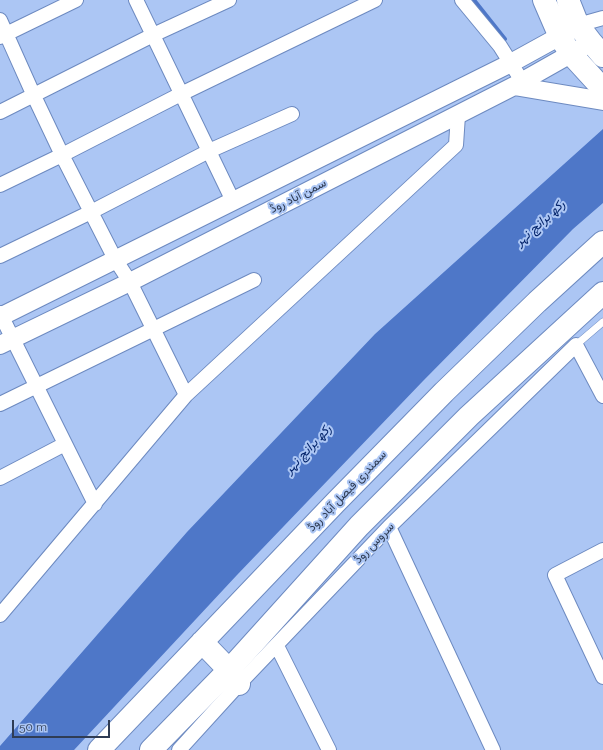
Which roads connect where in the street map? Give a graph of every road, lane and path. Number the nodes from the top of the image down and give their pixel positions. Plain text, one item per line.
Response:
1 (76, 0) edge
2 (136, 0) edge
3 (229, 0) edge
4 (375, 0) edge
5 (462, 0) edge
6 (544, 0) edge
7 (568, 0) edge
8 (603, 19) edge
9 (0, 20) edge
10 (578, 25) junction
11 (3, 35) edge
12 (153, 35) junction
13 (565, 46) junction
14 (597, 49) edge
15 (511, 63) junction
16 (518, 83) junction
17 (603, 89) edge
18 (181, 94) junction
19 (34, 96) junction
20 (603, 101) edge
21 (0, 112) edge
22 (292, 114) dead end
23 (458, 115) junction
24 (209, 152) junction
25 (62, 155) junction
26 (0, 185) edge
27 (233, 201) junction
28 (91, 212) junction
29 (603, 242) edge
30 (0, 256) edge
31 (115, 259) junction
32 (254, 280) dead end
33 (130, 282) junction
34 (603, 293) edge
35 (1, 315) edge
36 (603, 322) edge
37 (153, 328) junction
38 (7, 342) edge
39 (576, 345) junction
40 (36, 386) junction
41 (186, 395) junction
42 (603, 396) edge
43 (0, 404) edge
44 (65, 444) junction
45 (0, 478) edge
46 (95, 504) junction
47 (389, 527) junction
48 (603, 550) edge
49 (0, 614) edge
50 (202, 642) junction
51 (277, 646) junction
52 (234, 677) junction
53 (603, 677) edge
54 (181, 749) edge
55 (100, 750) edge
56 (152, 750) edge
57 (329, 750) edge
58 (493, 750) edge

1 - 11 street
2 - 12 street
3 - 12 street
4 - 18 street
5 - 15 street
6 - 13 main road
7 - 10 main road
8 - 10 street
8 - 14 street
9 - 11 street
10 - 13 street, سمن آباد روڈ
10 - 14 main road
11 - 19 street
12 - 18 street
12 - 19 street
13 - 14 street
13 - 15 street, سمن آباد روڈ
13 - 16 street, سمن آباد روڈ
13 - 17 main road
15 - 16 street
15 - 27 street, سمن آباد روڈ
16 - 20 street
16 - 23 street, سمن آباد روڈ
18 - 24 street
18 - 25 street
19 - 21 street
19 - 25 street
22 - 24 street
23 - 33 street, سمن آباد روڈ
23 - 41 street
24 - 27 street
24 - 28 street
25 - 26 street
25 - 28 street
27 - 31 street, سمن آباد روڈ
28 - 30 street
28 - 31 street
29 - 50 main road, سمندری فیصل آباد روڈ
31 - 33 street
31 - 35 street, سمن آباد روڈ
32 - 37 street
33 - 37 street
33 - 38 street, سمن آباد روڈ
34 - 52 main road
35 - 38 street
36 - 39 lane
37 - 40 street
37 - 41 street
38 - 40 street
39 - 42 street
39 - 47 street, سروس روڈ
40 - 43 street
40 - 44 street
41 - 46 street
44 - 45 street
44 - 46 street
46 - 49 street
47 - 51 street, سروس روڈ
47 - 58 street
48 - 53 street
50 - 52 main road
50 - 55 main road, سمندری فیصل آباد روڈ
51 - 52 street, سروس روڈ
51 - 57 street
52 - 54 street, سروس روڈ
52 - 56 main road

